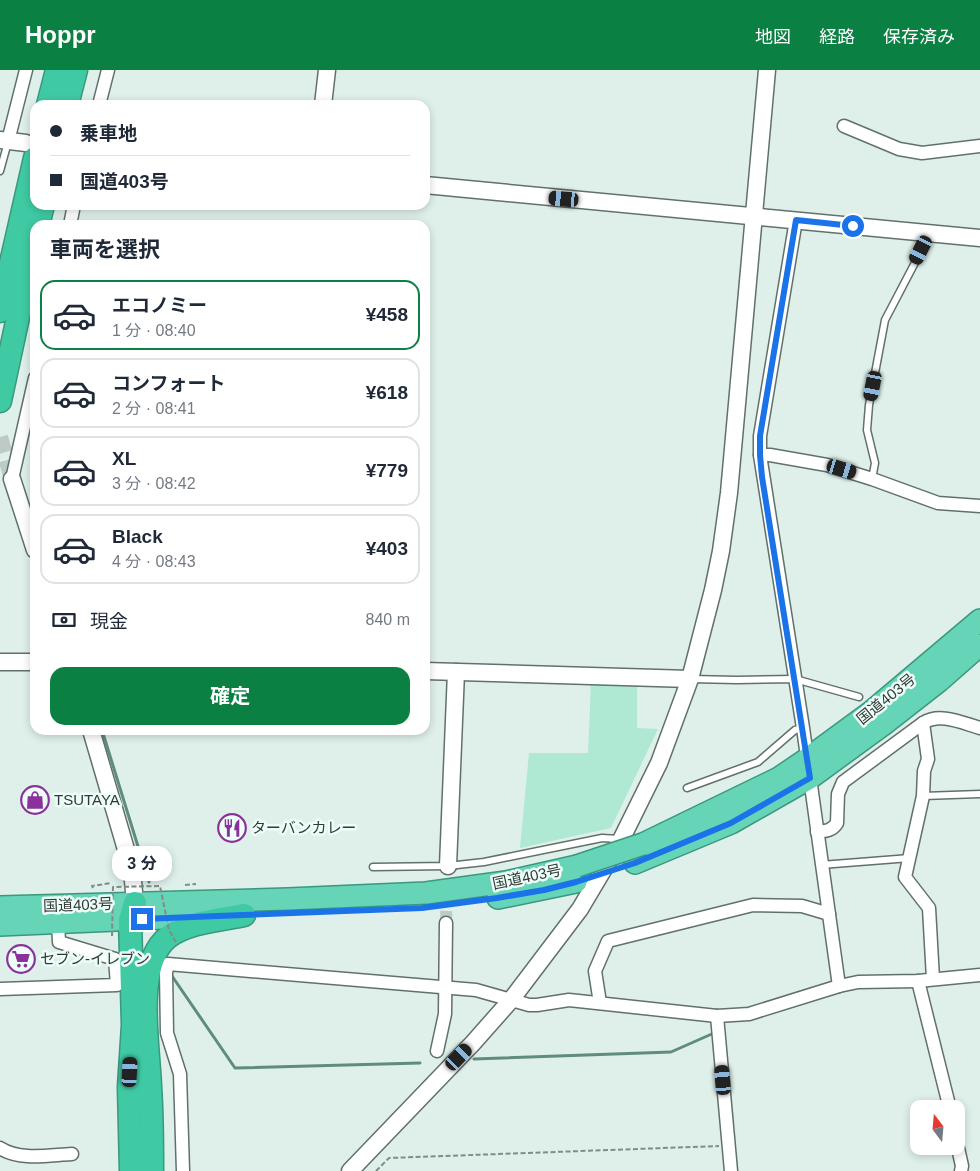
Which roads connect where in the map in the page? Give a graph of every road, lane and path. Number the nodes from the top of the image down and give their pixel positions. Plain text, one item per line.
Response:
1 (26, 70) edge
2 (57, 70) edge
3 (76, 70) edge
4 (108, 70) edge
5 (327, 70) edge
6 (767, 70) edge
7 (49, 100) edge
8 (68, 100) edge
9 (100, 100) edge
10 (324, 100) edge
11 (844, 126) dead end
12 (4, 140) edge
13 (980, 146) edge
14 (30, 151) edge
15 (0, 171) edge
16 (430, 186) edge
17 (753, 217) junction
18 (796, 220) junction
19 (930, 233) junction
20 (980, 238) edge
21 (30, 261) edge
22 (0, 311) edge
23 (30, 400) edge
24 (0, 401) edge
25 (760, 455) junction
26 (872, 478) junction
27 (12, 480) joint
28 (980, 506) edge
29 (30, 535) edge
30 (980, 620) edge
31 (980, 645) edge
32 (0, 662) edge
33 (30, 662) edge
34 (430, 671) edge
35 (456, 672) junction
36 (690, 679) junction
37 (795, 679) junction
38 (859, 697) dead end
39 (923, 722) junction
40 (803, 728) junction
41 (980, 728) edge
42 (92, 735) edge
43 (808, 769) junction
44 (686, 788) dead end
45 (980, 794) edge
46 (923, 796) junction
47 (817, 832) junction
48 (621, 840) junction
49 (910, 858) junction
50 (821, 865) junction
51 (373, 867) dead end
52 (448, 873) junction
53 (577, 874) junction
54 (111, 883) dead end
55 (94, 891) dead end
56 (0, 907) edge
57 (136, 914) junction
58 (828, 914) junction
59 (244, 915) junction
60 (58, 923) junction
61 (446, 924) tunnel mouth
62 (0, 925) edge
63 (112, 936) dead end
64 (176, 942) dead end
65 (980, 975) edge
66 (933, 979) junction
67 (918, 981) junction
68 (839, 986) junction
69 (446, 988) junction
70 (0, 989) edge
71 (145, 998) junction
72 (511, 1000) junction
73 (600, 1003) junction
74 (717, 1016) junction
75 (437, 1051) dead end
76 (948, 1100) edge
77 (729, 1146) junction
78 (0, 1148) edge
79 (72, 1154) dead end
80 (960, 1155) edge
81 (131, 1171) edge
82 (152, 1171) edge
83 (183, 1171) edge
84 (350, 1171) edge
85 (376, 1171) edge
86 (731, 1171) edge
87 (961, 1171) edge

1 - 12 street
2 - 7 highway
3 - 8 highway
4 - 9 street
5 - 10 street
6 - 17 street
11 - 13 street
12 - 14 street
12 - 15 lane
14 - 22 highway
16 - 17 street
17 - 18 street
17 - 36 street
18 - 19 street
18 - 25 street
19 - 20 street
19 - 26 lane
21 - 24 highway
23 - 27 street
25 - 26 street
25 - 37 street
26 - 28 street
27 - 29 street
30 - 43 highway, 国道403号
31 - 43 highway, 国道403号
32 - 33 street
34 - 35 street
35 - 36 street
35 - 52 street
36 - 37 lane
36 - 48 street
37 - 38 lane
37 - 40 street
39 - 41 street
39 - 46 street
39 - 47 street
40 - 43 street
40 - 44 lane
42 - 57 street
43 - 47 street
43 - 53 highway, 国道403号
45 - 46 lane
46 - 49 street
47 - 50 street
48 - 52 lane
48 - 72 street
49 - 50 lane
49 - 66 street
50 - 58 street
51 - 52 lane
53 - 57 highway, 国道403号
53 - 59 highway, 国道403号
54 - 55 path
56 - 57 highway, 国道403号
57 - 59 highway, 国道403号
57 - 60 highway, 国道403号
57 - 71 highway
57 - 81 highway
58 - 68 street
58 - 73 street
59 - 71 highway
60 - 62 highway, 国道403号
60 - 70 street
61 - 69 street
63 - 64 path, bridge
65 - 66 street
66 - 67 street
67 - 68 street
67 - 76 street
68 - 74 street
69 - 72 street
69 - 75 street
69 - 83 street
71 - 82 highway
72 - 73 street
72 - 84 street
73 - 74 street
74 - 77 street
77 - 85 path
77 - 86 street
78 - 79 street
80 - 87 street

